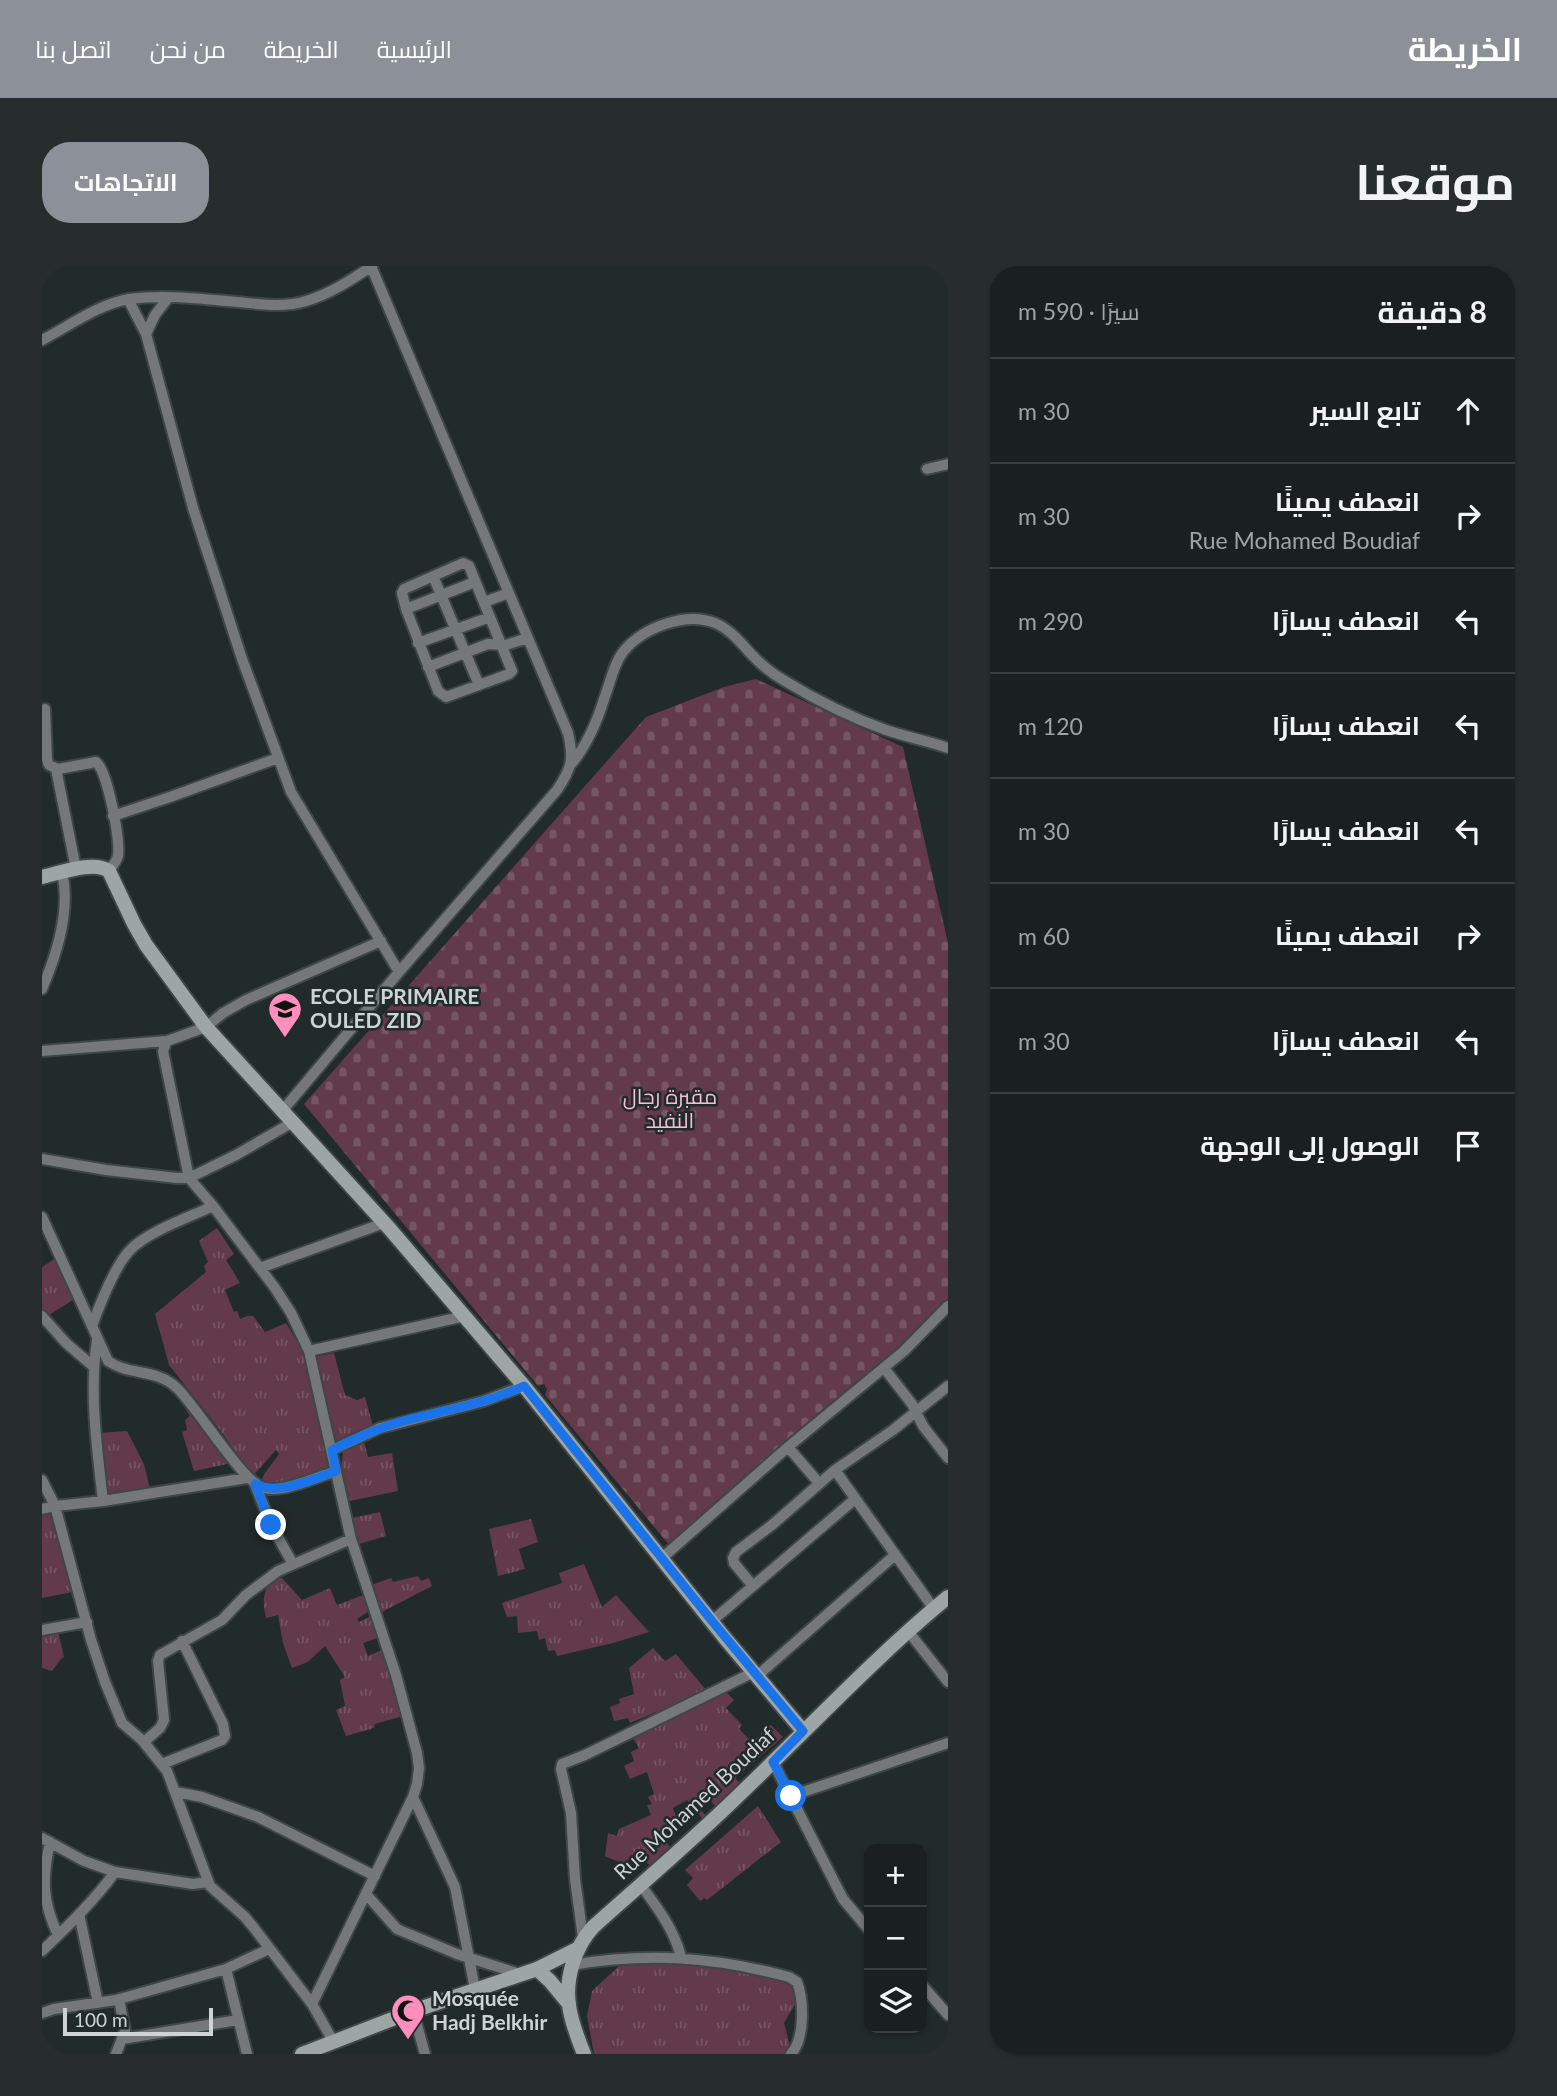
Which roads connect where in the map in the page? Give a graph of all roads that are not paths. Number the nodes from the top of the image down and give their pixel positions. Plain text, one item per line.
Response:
1 (372, 266) edge
2 (168, 298) junction
3 (128, 299) junction
4 (146, 334) junction
5 (42, 340) edge
6 (948, 464) edge
7 (927, 468) dead end
8 (433, 576) junction
9 (475, 582) junction
10 (509, 593) junction
11 (440, 595) junction
12 (484, 602) junction
13 (406, 609) junction
14 (490, 617) junction
15 (455, 630) junction
16 (528, 638) junction
17 (418, 643) junction
18 (502, 645) junction
19 (464, 652) junction
20 (428, 667) junction
21 (479, 685) junction
22 (45, 709) dead end
23 (948, 748) edge
24 (278, 758) junction
25 (572, 763) junction
26 (56, 769) junction
27 (113, 816) junction
28 (69, 871) junction
29 (109, 871) junction
30 (42, 877) edge
31 (381, 941) junction
32 (398, 972) junction
33 (42, 989) edge
34 (206, 1027) junction
35 (167, 1041) junction
36 (42, 1051) edge
37 (283, 1110) junction
38 (293, 1122) junction
39 (42, 1159) edge
40 (189, 1178) junction
41 (213, 1206) junction
42 (42, 1217) edge
43 (384, 1223) junction
44 (260, 1268) junction
45 (948, 1306) edge
46 (465, 1316) junction
47 (43, 1318) edge
48 (92, 1326) junction
49 (97, 1340) junction
50 (309, 1351) junction
51 (94, 1367) junction
52 (884, 1368) junction
53 (948, 1385) edge
54 (524, 1386) junction
55 (916, 1411) junction
56 (788, 1447) junction
57 (332, 1450) junction
58 (948, 1458) edge
59 (835, 1470) junction
60 (336, 1471) junction
61 (42, 1480) edge
62 (251, 1481) junction
63 (819, 1483) junction
64 (855, 1499) junction
65 (103, 1501) junction
66 (55, 1506) junction
67 (42, 1509) edge
68 (352, 1539) junction
69 (895, 1555) junction
70 (662, 1558) junction
71 (293, 1564) junction
72 (753, 1586) junction
73 (948, 1597) edge
74 (934, 1609) junction
75 (712, 1621) junction
76 (87, 1622) junction
77 (42, 1630) edge
78 (908, 1632) junction
79 (182, 1641) junction
80 (756, 1674) junction
81 (948, 1682) edge
82 (803, 1731) junction
83 (144, 1742) junction
84 (948, 1743) edge
85 (773, 1762) junction
86 (162, 1763) junction
87 (176, 1792) junction
88 (791, 1796) junction
89 (412, 1797) junction
90 (46, 1840) edge
91 (115, 1872) junction
92 (375, 1876) junction
93 (208, 1882) junction
94 (640, 1884) junction
95 (366, 1894) junction
96 (79, 1914) junction
97 (864, 1924) edge
98 (58, 1935) junction
99 (580, 1944) junction
100 (269, 1949) junction
101 (42, 1951) edge
102 (681, 1957) junction
103 (469, 1959) junction
104 (572, 1965) junction
105 (226, 1969) junction
106 (537, 1969) junction
107 (520, 1974) junction
108 (475, 1989) junction
109 (927, 1991) edge
110 (119, 1999) junction
111 (98, 2003) junction
112 (312, 2004) junction
113 (569, 2004) junction
114 (412, 2011) junction
115 (42, 2013) edge
116 (948, 2015) edge
117 (238, 2020) junction
118 (122, 2039) junction
119 (333, 2041) junction
120 (116, 2054) edge
121 (247, 2054) edge
122 (302, 2054) edge
123 (425, 2054) edge
124 (584, 2054) edge
125 (791, 2054) edge

1 - 2 street
1 - 10 street
2 - 3 street
2 - 4 street
3 - 4 street
3 - 5 street
4 - 24 street
6 - 7 street
8 - 9 street
8 - 11 street
8 - 13 street
9 - 11 street
9 - 12 street
10 - 12 street
10 - 16 street
11 - 13 street
11 - 15 street
12 - 14 street
13 - 17 street
14 - 15 street
14 - 18 street
15 - 17 street
15 - 19 street
16 - 18 street
16 - 25 street
17 - 20 street
18 - 19 street
18 - 21 street
19 - 20 street
19 - 21 street
20 - 21 street
22 - 26 street
23 - 25 street
24 - 27 street
24 - 31 street
25 - 32 street
26 - 27 street
26 - 28 street
27 - 29 street
28 - 29 street
28 - 30 street
28 - 33 street
29 - 34 street
31 - 32 street
31 - 34 street
32 - 37 street
34 - 35 street
34 - 37 street
35 - 36 street
35 - 40 street
37 - 38 street
38 - 40 street
38 - 43 street
39 - 40 street
40 - 41 street
41 - 44 street
41 - 48 street
42 - 48 street
43 - 44 street
43 - 46 street
44 - 50 street
45 - 52 street
46 - 50 street
46 - 54 street
47 - 51 street
48 - 49 street
49 - 51 street
49 - 62 street
50 - 57 street
51 - 65 street
52 - 55 street
52 - 56 street
53 - 55 street
54 - 57 street
54 - 70 street
55 - 58 street
55 - 59 street
56 - 63 street
56 - 70 street
57 - 60 street
59 - 63 street
59 - 64 street
60 - 62 street
60 - 68 street
61 - 66 street
62 - 65 street
62 - 71 street
63 - 72 street
64 - 69 street
64 - 72 street
65 - 66 street
66 - 67 street
66 - 76 street
68 - 71 street
68 - 89 street
69 - 74 street
69 - 80 street
70 - 75 street
71 - 79 street
72 - 75 street
73 - 74 street, Rue Mohamed Boudiaf
74 - 78 street, Rue Mohamed Boudiaf
75 - 80 street
76 - 77 street
76 - 83 street
78 - 81 street
78 - 82 street, Rue Mohamed Boudiaf
79 - 83 street
79 - 86 street
80 - 82 street
80 - 99 street
82 - 85 street, Rue Mohamed Boudiaf
83 - 86 street
84 - 88 street
85 - 88 street
85 - 94 street, Rue Mohamed Boudiaf
86 - 87 street
87 - 92 street
87 - 93 street
88 - 97 street
89 - 92 street
89 - 103 street
90 - 91 street
90 - 98 street
91 - 93 street
91 - 96 street
92 - 95 street
93 - 100 street
94 - 99 street, Rue Mohamed Boudiaf
94 - 102 street
95 - 103 street
95 - 112 street
96 - 98 street
96 - 111 street
98 - 101 street
99 - 104 street, Rue Mohamed Boudiaf
99 - 106 street
100 - 105 street
100 - 112 street
102 - 104 street
102 - 125 street
103 - 107 street
103 - 108 street
104 - 113 street, Rue Mohamed Boudiaf
105 - 110 street
105 - 117 street
106 - 107 street
106 - 113 street, Rue Mohamed Boudiaf
107 - 108 street
108 - 114 street
109 - 116 street
110 - 111 street
110 - 118 street
111 - 115 street
112 - 119 street
113 - 124 street, Rue Mohamed Boudiaf
114 - 119 street
114 - 123 street
117 - 118 street
117 - 121 street
118 - 120 street
119 - 122 street

